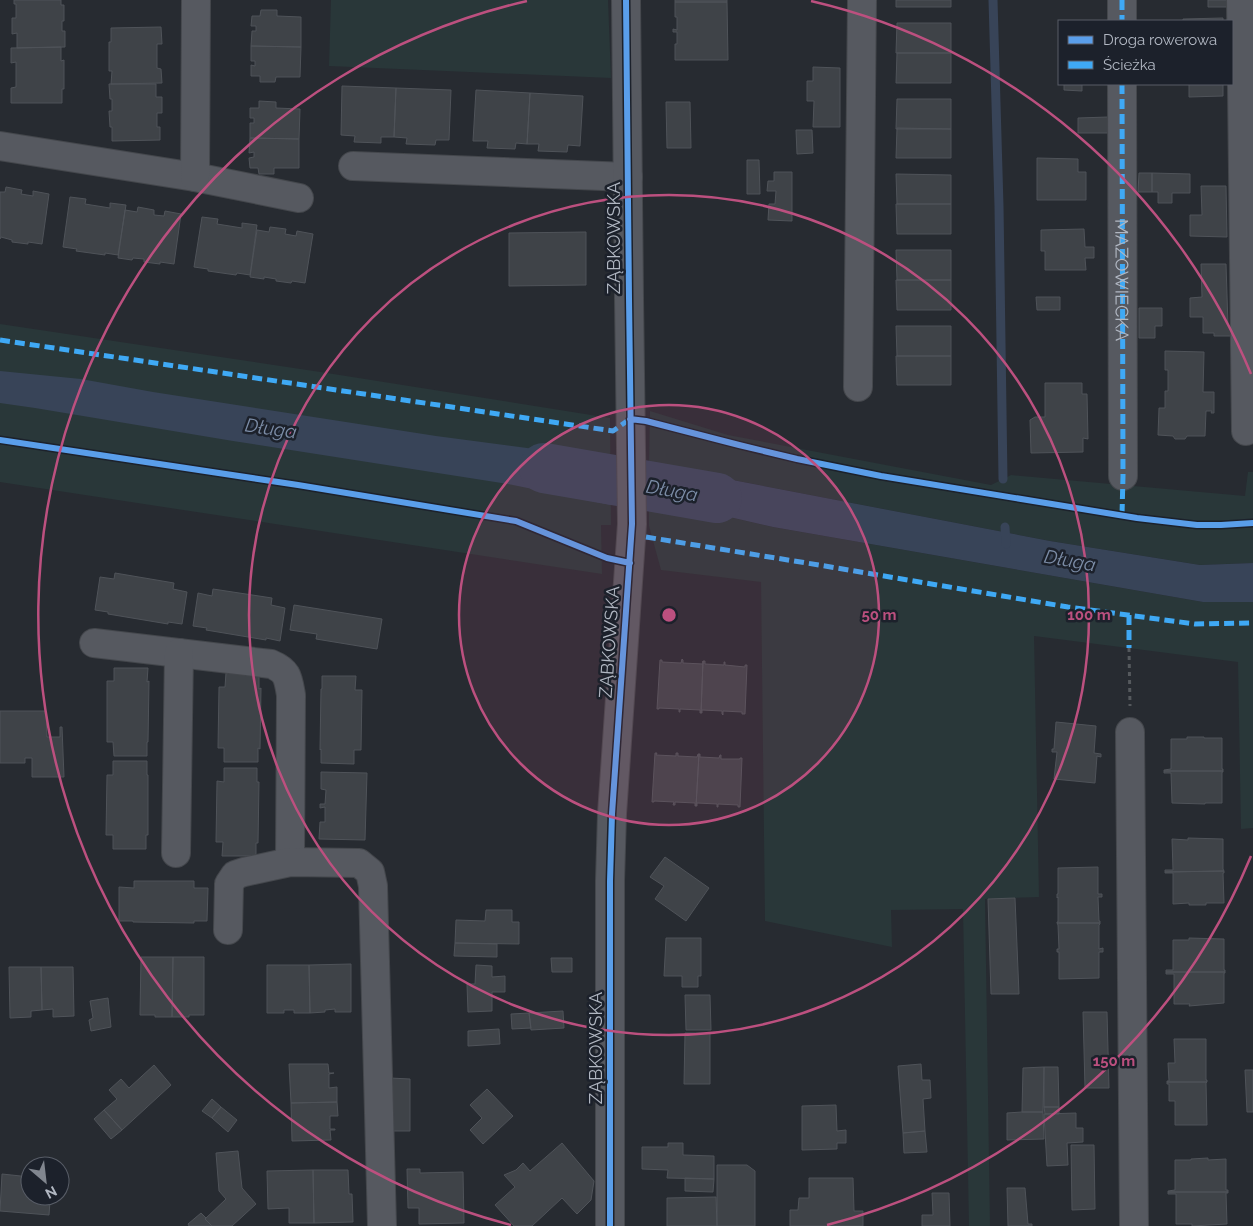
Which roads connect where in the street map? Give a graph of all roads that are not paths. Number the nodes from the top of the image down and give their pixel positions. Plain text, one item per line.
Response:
1 (196, 0) edge
2 (626, 0) edge
3 (862, 0) edge
4 (1122, 0) edge
5 (1241, 0) edge
6 (1122, 20) edge
7 (1122, 85) edge
8 (0, 146) edge
9 (352, 166) dead end
10 (195, 177) junction
11 (628, 178) junction
12 (299, 198) dead end
13 (858, 387) dead end
14 (1246, 431) dead end
15 (1124, 476) dead end
16 (94, 643) dead end
17 (179, 653) junction
18 (1130, 732) road end
19 (176, 853) dead end
20 (290, 862) junction
21 (228, 930) dead end
22 (382, 1226) edge
23 (610, 1226) edge
24 (1134, 1226) edge

1 - 10 street
2 - 11 street, ZĄBKOWSKA
3 - 13 street
4 - 6 street
5 - 14 street
7 - 15 street, MAZOWIECKA
8 - 10 street
9 - 11 street
10 - 12 street
11 - 23 street, ZĄBKOWSKA
16 - 17 street
17 - 19 street
17 - 20 street
18 - 24 street
20 - 21 street
20 - 22 street

